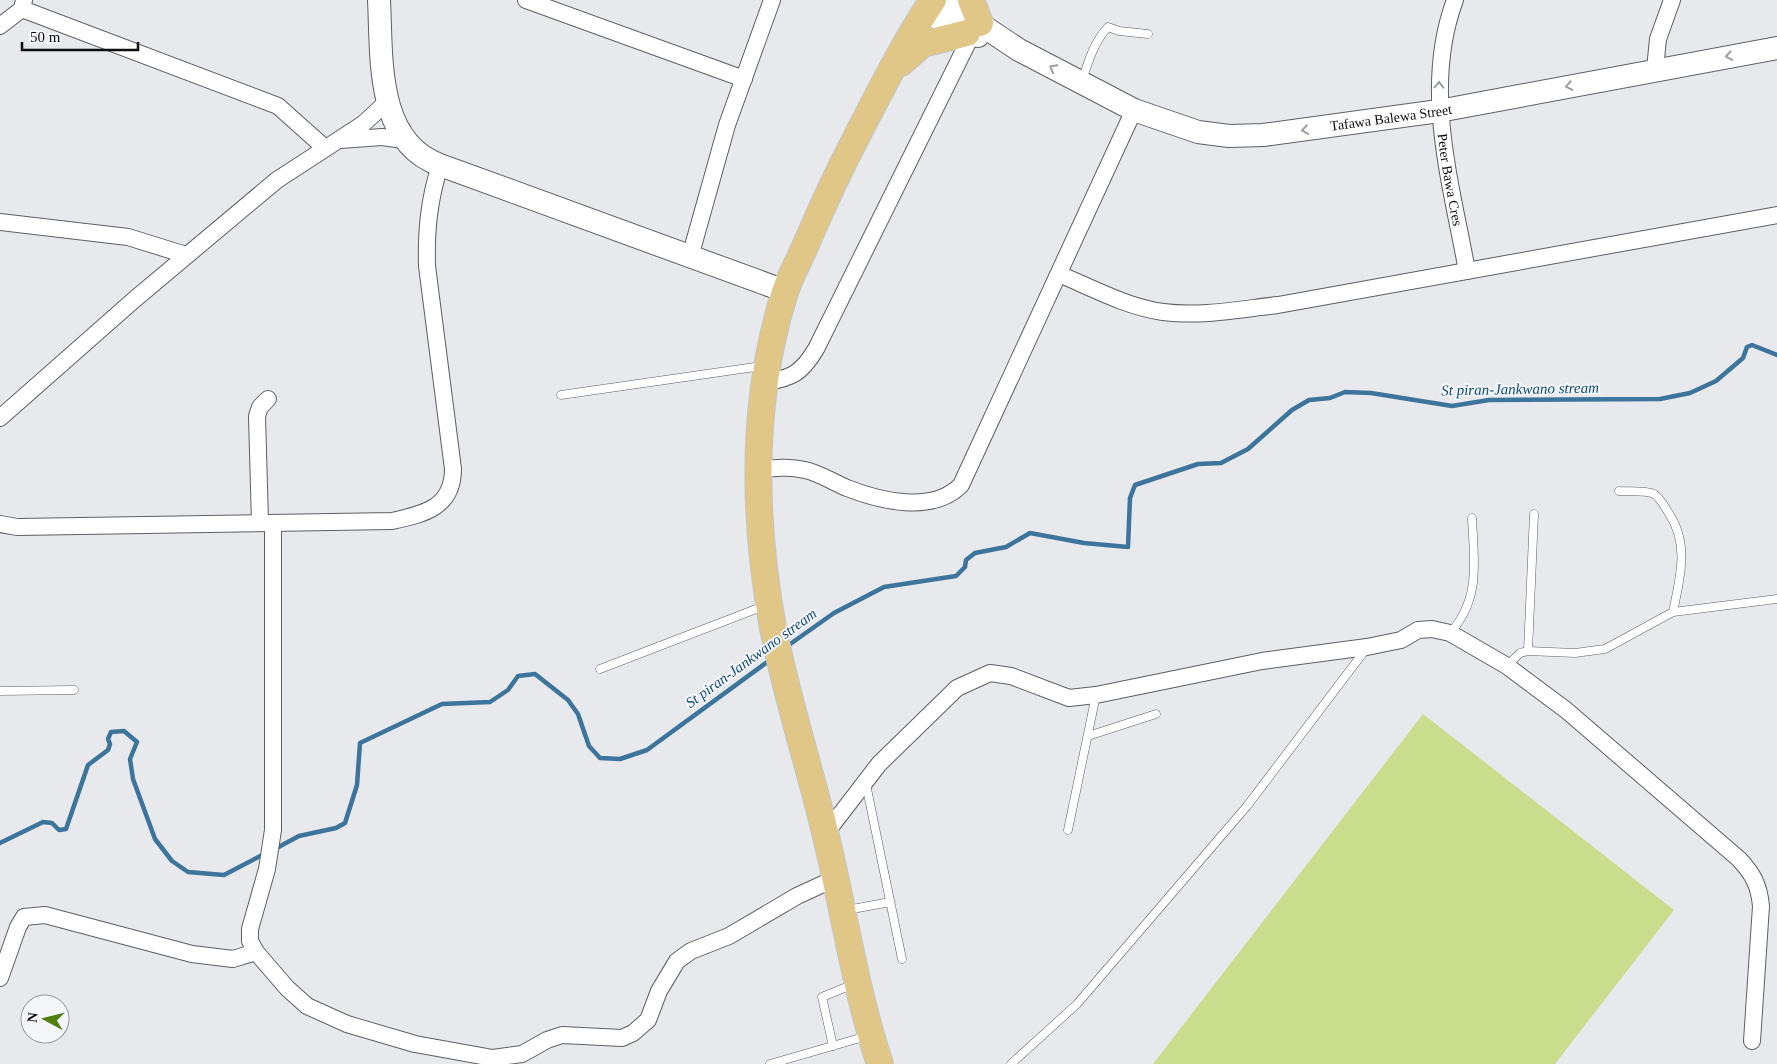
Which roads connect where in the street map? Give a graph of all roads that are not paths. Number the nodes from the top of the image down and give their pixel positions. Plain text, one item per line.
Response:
1 (379, 0) edge
2 (526, 0) edge
3 (772, 0) edge
4 (1455, 0) edge
5 (1672, 0) edge
6 (23, 4) edge
7 (934, 4) edge
8 (973, 23) edge
9 (0, 26) edge
10 (1148, 34) dead end
11 (1777, 48) edge
12 (1655, 69) junction
13 (888, 77) junction
14 (744, 79) junction
15 (1081, 83) junction
16 (388, 101) junction
17 (1134, 110) junction
18 (1439, 111) junction
19 (404, 140) junction
20 (330, 144) junction
21 (440, 166) junction
22 (1777, 215) edge
23 (0, 222) edge
24 (186, 255) junction
25 (690, 257) junction
26 (1467, 271) junction
27 (1059, 274) junction
28 (785, 291) junction
29 (765, 374) junction
30 (562, 395) dead end
31 (268, 399) dead end
32 (0, 418) edge
33 (759, 470) junction
34 (1619, 491) dead end
35 (1534, 514) dead end
36 (1472, 518) dead end
37 (266, 523) junction
38 (0, 524) edge
39 (1777, 599) edge
40 (1673, 612) junction
41 (772, 616) junction
42 (1450, 633) junction
43 (1367, 647) junction
44 (1528, 651) junction
45 (1507, 666) junction
46 (600, 669) dead end
47 (74, 690) dead end
48 (0, 691) edge
49 (1096, 695) junction
50 (1156, 714) dead end
51 (1088, 736) junction
52 (865, 782) junction
53 (1068, 830) dead end
54 (826, 833) junction
55 (836, 878) junction
56 (890, 902) junction
57 (843, 911) junction
58 (256, 952) junction
59 (902, 959) dead end
60 (0, 978) edge
61 (859, 982) junction
62 (871, 1035) junction
63 (1752, 1041) dead end
64 (833, 1046) junction
65 (522, 1059) edge
66 (770, 1064) edge
67 (880, 1064) edge
68 (1011, 1064) edge

1 - 16 street
2 - 14 street
3 - 14 street
18 -> 4 street, Peter Bawa Cres
5 - 12 street
6 - 9 street
6 - 20 street
7 - 8 street, Tafawa Balewa Street
7 - 13 main road
8 - 13 main road
15 -> 8 street, Tafawa Balewa Street
8 - 29 street
10 - 15 lane
11 -> 12 street, Tafawa Balewa Street
12 -> 18 street, Tafawa Balewa Street
13 - 28 main road
14 - 25 street
15 - 17 street, Tafawa Balewa Street
16 - 19 street
16 - 20 street
18 -> 17 street, Tafawa Balewa Street
17 - 27 street
18 - 26 street, Peter Bawa Cres
19 - 20 street
19 - 21 street
20 - 24 street
21 - 25 street
21 - 37 street
22 - 26 street
23 - 24 street
24 - 32 street
25 - 28 street
26 - 27 street
27 - 33 street
28 - 29 main road
29 - 30 lane
29 - 33 main road
31 - 37 street
33 - 41 main road
34 - 40 lane
35 - 44 lane
36 - 42 lane
37 - 38 street
37 - 58 street
39 - 40 lane
40 - 44 lane
41 - 46 lane
41 - 54 main road
42 - 43 street
42 - 45 street
43 - 49 street
43 - 68 lane
44 - 45 lane
45 - 63 street
47 - 48 lane
49 - 51 lane
49 - 52 street
50 - 51 lane
51 - 53 lane
52 - 54 street
52 - 56 lane
54 - 55 main road
55 - 57 main road
55 - 65 street
56 - 57 lane
56 - 59 lane
57 - 61 main road
58 - 60 street
58 - 65 street
61 - 62 main road
61 - 64 lane
62 - 64 lane
62 - 67 main road
64 - 66 lane

